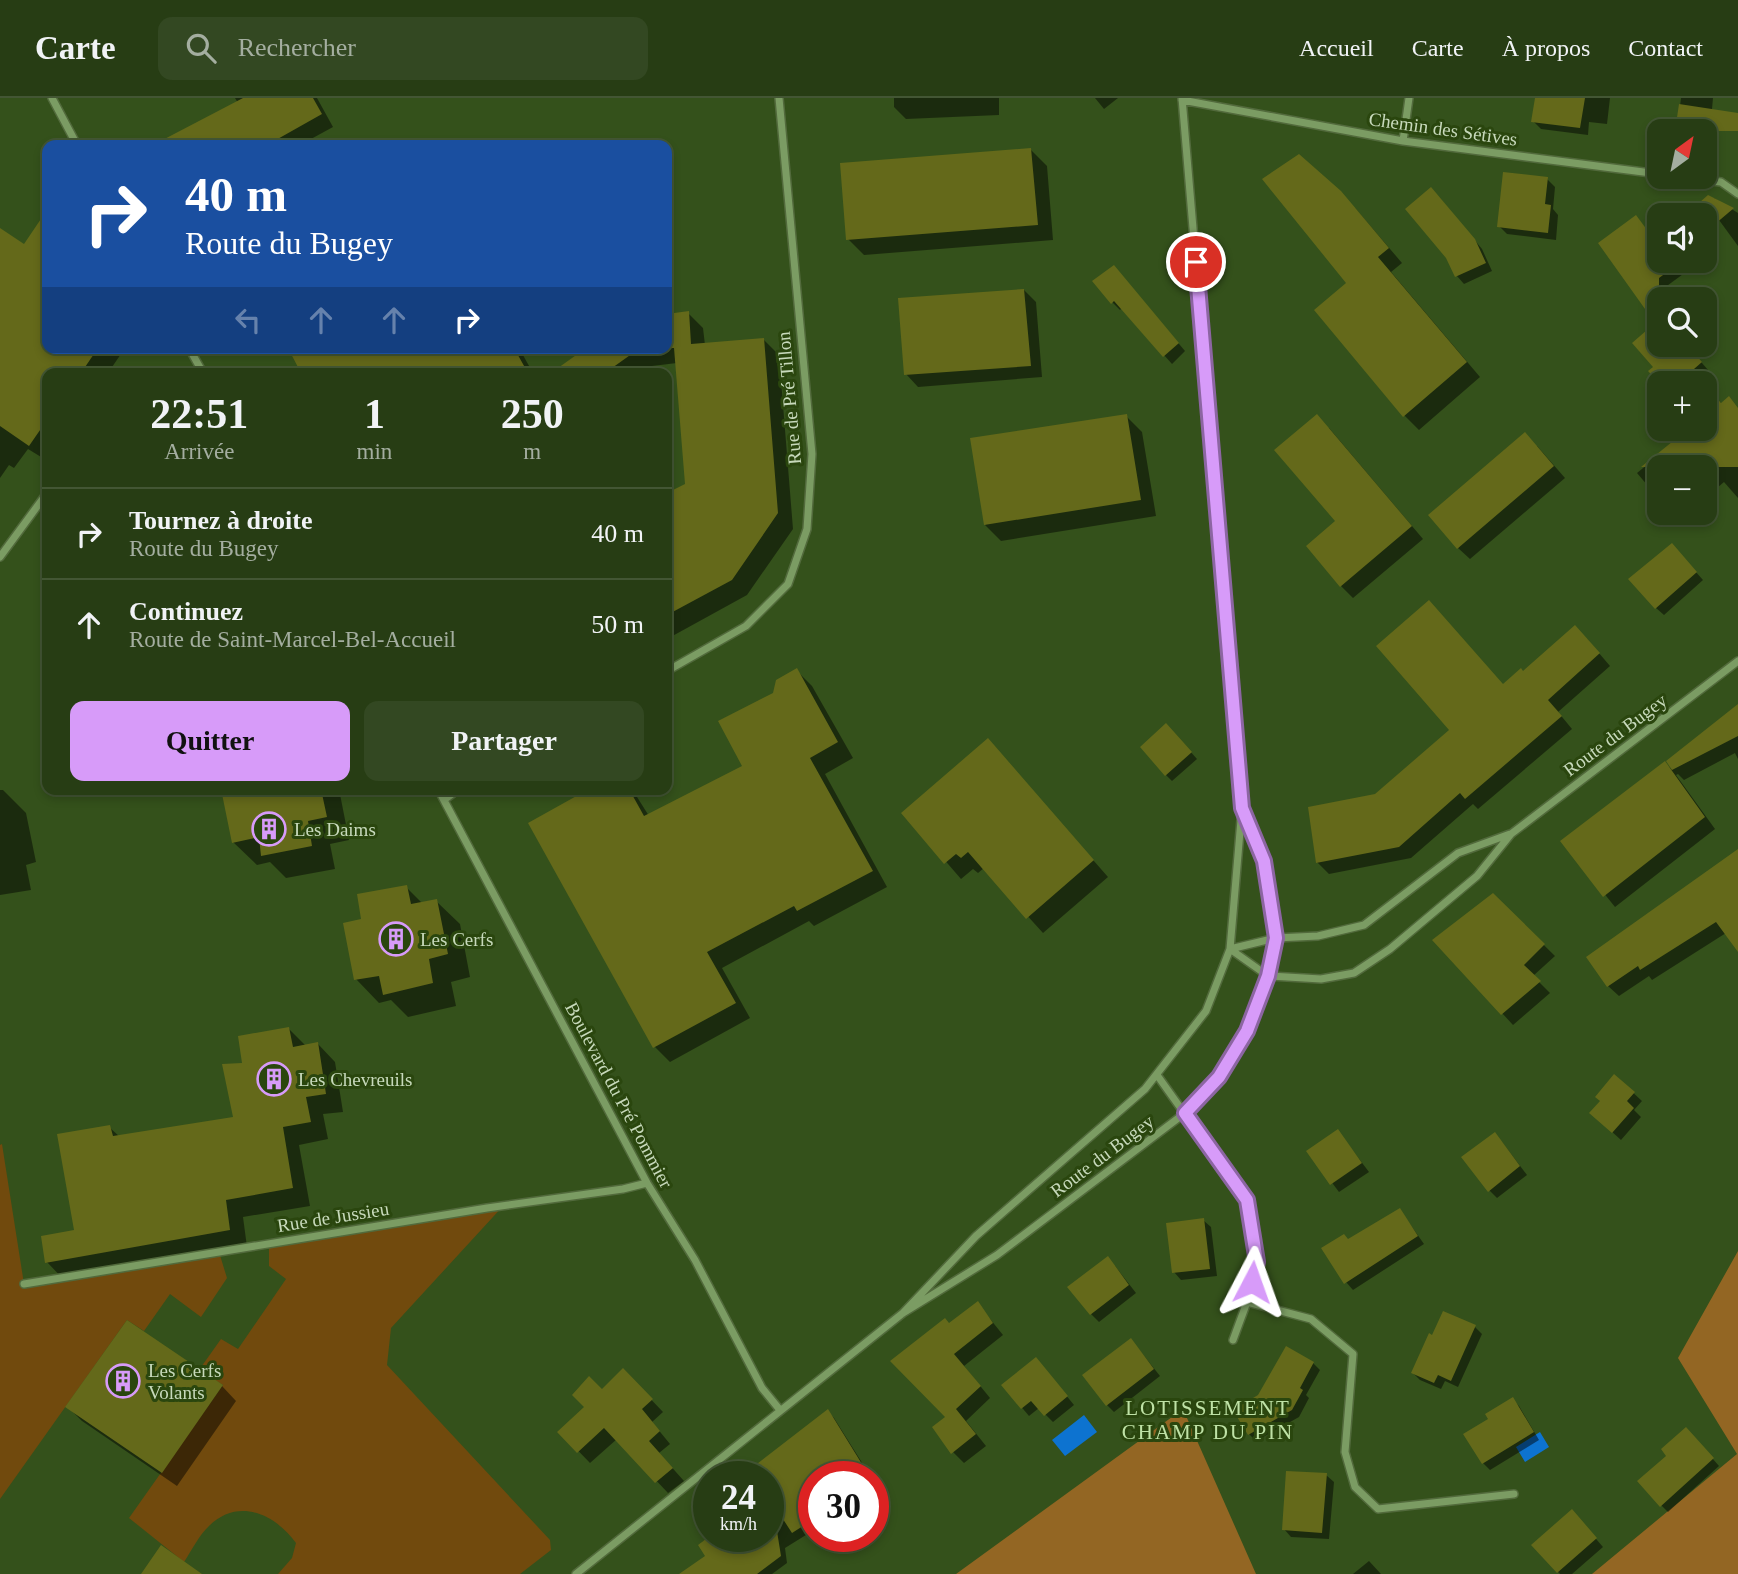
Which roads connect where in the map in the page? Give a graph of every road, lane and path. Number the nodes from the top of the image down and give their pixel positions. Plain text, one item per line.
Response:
1 (51, 98) edge
2 (779, 98) edge
3 (1409, 98) edge
4 (1182, 99) edge
5 (74, 140) edge
6 (1403, 141) junction
7 (1647, 172) edge
8 (1717, 182) edge
9 (1738, 194) edge
10 (42, 500) edge
11 (0, 557) edge
12 (1738, 661) edge
13 (672, 668) edge
14 (441, 795) edge
15 (450, 795) edge
16 (444, 800) junction
17 (1242, 808) junction
18 (1510, 834) junction
19 (1276, 938) junction
20 (1230, 949) junction
21 (1268, 976) junction
22 (1157, 1075) junction
23 (1185, 1113) junction
24 (646, 1183) junction
25 (24, 1284) dead end
26 (1247, 1302) junction
27 (903, 1313) junction
28 (1233, 1339) dead end
29 (780, 1410) junction
30 (1514, 1494) dead end
31 (576, 1574) edge

1 - 5 street
2 - 13 street, Rue de Pré Tillon
3 - 6 street
4 - 6 street, Chemin des Sétives
4 - 17 street
6 - 7 street, Chemin des Sétives
8 - 9 street
10 - 11 street
12 - 18 street, Route du Bugey
14 - 16 street, Boulevard du Pré Pommier
15 - 16 street
16 - 24 street, Boulevard du Pré Pommier
17 - 19 street
17 - 20 street
18 - 19 street, Route du Bugey
18 - 21 street, Route du Bugey
19 - 20 street, Route du Bugey
19 - 21 street, Route du Bugey
20 - 21 street
20 - 22 street, Route du Bugey
21 - 23 street, Route du Bugey
22 - 23 street
22 - 27 street, Route du Bugey
23 - 26 street
23 - 27 street, Route du Bugey
24 - 25 street, Rue de Jussieu
24 - 29 street, Boulevard du Pré Pommier
26 - 28 street
26 - 30 street
27 - 29 street, Route du Bugey
29 - 31 street, Route du Bugey

